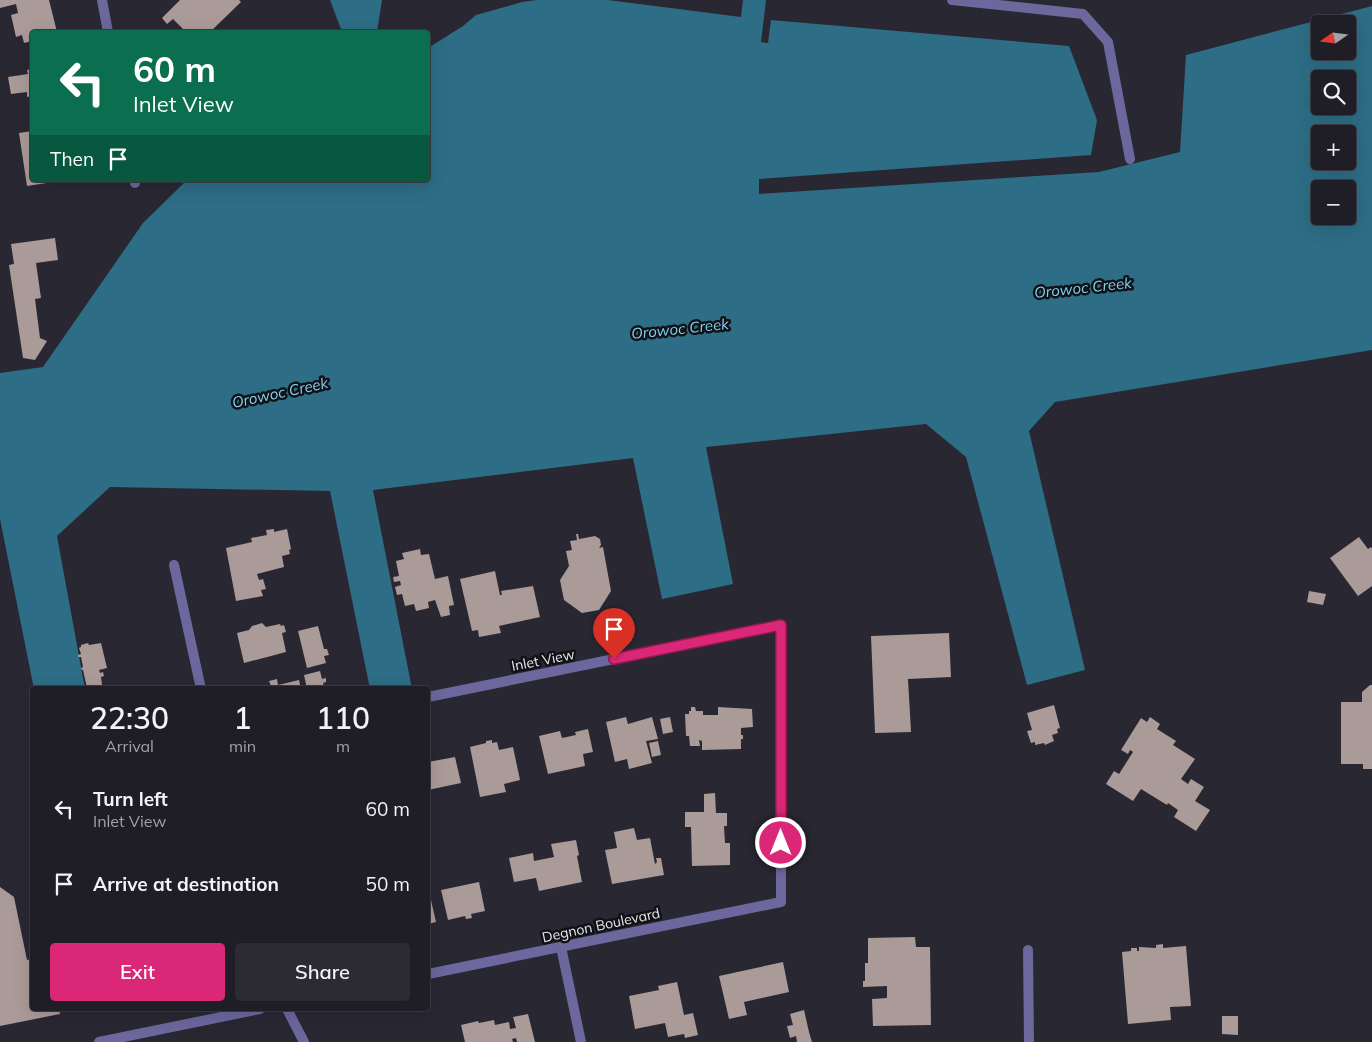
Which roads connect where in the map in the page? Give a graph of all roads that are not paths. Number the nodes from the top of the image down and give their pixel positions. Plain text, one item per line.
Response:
1 (102, 0) edge
2 (952, 0) edge
3 (108, 30) edge
4 (1130, 159) dead end
5 (174, 565) dead end
6 (200, 686) edge
7 (430, 697) edge
8 (781, 902) joint
9 (561, 947) junction
10 (1028, 950) dead end
11 (430, 974) edge
12 (250, 1011) edge
13 (288, 1011) edge
14 (99, 1042) edge
15 (304, 1042) edge
16 (581, 1042) edge
17 (1029, 1042) edge

1 - 3 street
2 - 4 street
5 - 6 street
7 - 8 street, Inlet View
8 - 9 street, Degnon Boulevard
9 - 11 street, Degnon Boulevard
9 - 16 street
10 - 17 street
12 - 14 street
13 - 15 street

